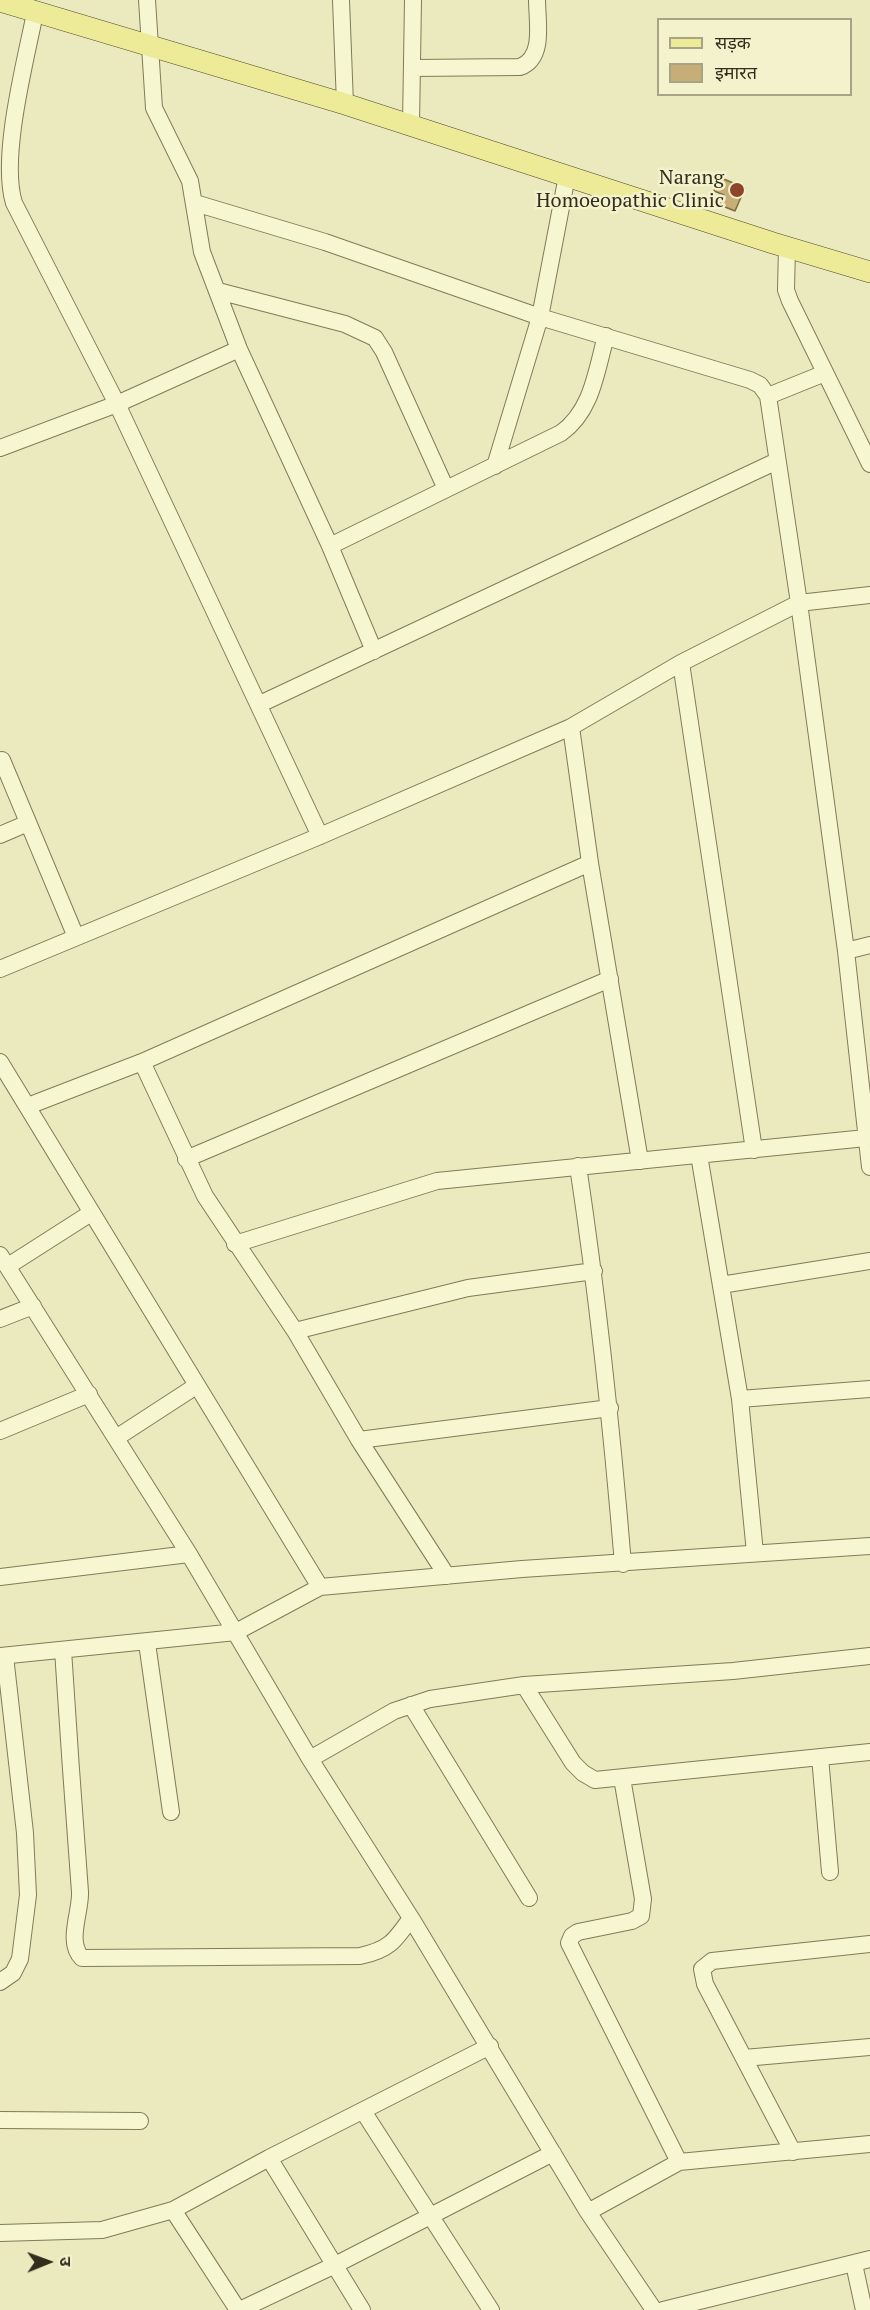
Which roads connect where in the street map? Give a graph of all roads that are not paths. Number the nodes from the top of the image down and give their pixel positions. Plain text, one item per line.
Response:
1 (147, 0) edge
2 (341, 0) edge
3 (413, 0) edge
4 (537, 0) edge
5 (0, 1) edge
6 (34, 13) junction
7 (149, 45) junction
8 (412, 68) junction
9 (345, 104) junction
10 (411, 125) junction
11 (5, 146) edge
12 (567, 176) junction
13 (195, 203) junction
14 (787, 247) junction
15 (870, 272) edge
16 (218, 291) junction
17 (540, 317) junction
18 (606, 336) junction
19 (239, 349) junction
20 (825, 373) junction
21 (768, 396) junction
22 (117, 404) junction
23 (0, 448) edge
24 (777, 461) junction
25 (870, 464) edge
26 (495, 466) junction
27 (446, 489) junction
28 (330, 546) junction
29 (870, 595) edge
30 (799, 603) junction
31 (374, 651) junction
32 (681, 663) junction
33 (260, 704) junction
34 (571, 727) junction
35 (2, 760) dead end
36 (28, 823) junction
37 (0, 835) edge
38 (320, 836) junction
39 (590, 863) junction
40 (76, 938) junction
41 (870, 945) edge
42 (846, 951) junction
43 (0, 969) edge
44 (610, 979) junction
45 (864, 1061) edge
46 (0, 1062) edge
47 (142, 1062) junction
48 (28, 1106) junction
49 (866, 1138) junction
50 (754, 1150) junction
51 (699, 1155) junction
52 (186, 1159) junction
53 (640, 1161) junction
54 (578, 1166) junction
55 (870, 1167) edge
56 (91, 1213) junction
57 (235, 1244) junction
58 (4, 1261) edge
59 (870, 1261) edge
60 (594, 1271) junction
61 (721, 1285) junction
62 (33, 1306) junction
63 (0, 1318) edge
64 (295, 1331) junction
65 (196, 1386) junction
66 (870, 1389) edge
67 (89, 1394) junction
68 (740, 1399) junction
69 (610, 1408) junction
70 (0, 1431) edge
71 (116, 1438) junction
72 (359, 1440) junction
73 (870, 1546) edge
74 (755, 1553) junction
75 (189, 1554) junction
76 (623, 1564) junction
77 (447, 1576) junction
78 (0, 1577) edge
79 (320, 1587) junction
80 (236, 1632) junction
81 (147, 1643) junction
82 (63, 1650) junction
83 (2, 1656) edge
84 (870, 1656) edge
85 (524, 1685) junction
86 (411, 1705) junction
87 (870, 1752) edge
88 (820, 1757) junction
89 (310, 1759) junction
90 (622, 1778) junction
91 (171, 1812) dead end
92 (830, 1872) dead end
93 (529, 1898) dead end
94 (411, 1918) junction
95 (870, 1944) edge
96 (0, 1982) edge
97 (490, 2046) junction
98 (870, 2047) edge
99 (744, 2058) junction
100 (363, 2111) junction
101 (0, 2120) edge
102 (140, 2121) dead end
103 (870, 2144) edge
104 (793, 2152) junction
105 (553, 2153) junction
106 (269, 2158) junction
107 (679, 2162) junction
108 (173, 2210) junction
109 (588, 2212) junction
110 (429, 2215) junction
111 (0, 2233) edge
112 (862, 2261) edge
113 (335, 2265) junction
114 (239, 2310) edge
115 (362, 2310) edge
116 (491, 2310) edge
117 (654, 2310) edge
118 (663, 2310) edge
119 (864, 2310) edge

1 - 7 street
2 - 9 street
3 - 8 street
4 - 8 street
5 - 6 main road
6 - 7 main road
6 - 11 street
7 - 9 main road
7 - 13 street
8 - 10 street
9 - 10 main road
10 - 12 main road
11 - 22 street
12 - 14 main road
12 - 17 street
13 - 16 street
13 - 17 street
14 - 15 main road
14 - 20 street
16 - 19 street
16 - 27 street
17 - 18 street
17 - 26 street
18 - 21 street
18 - 26 street
19 - 22 street
19 - 28 street
20 - 21 street
20 - 25 street
21 - 24 street
22 - 23 street
22 - 33 street
24 - 30 street
24 - 31 street
26 - 27 street
27 - 28 street
28 - 31 street
29 - 30 street
30 - 32 street
30 - 42 street
31 - 33 street
32 - 34 street
32 - 50 street
33 - 38 street
34 - 38 street
34 - 39 street
35 - 36 street
36 - 37 street
36 - 40 street
38 - 40 street
39 - 44 street
39 - 47 street
40 - 43 street
41 - 42 street
42 - 45 street
44 - 52 street
44 - 53 street
45 - 49 street
46 - 48 street
47 - 48 street
47 - 52 street
48 - 56 street
49 - 50 street
49 - 55 street
50 - 51 street
51 - 53 street
51 - 61 street
52 - 57 street
53 - 54 street
54 - 57 street
54 - 60 street
56 - 58 street
56 - 65 street
57 - 64 street
58 - 62 street
59 - 61 street
60 - 64 street
60 - 69 street
61 - 68 street
62 - 63 street
62 - 67 street
64 - 72 street
65 - 71 street
65 - 79 street
66 - 68 street
67 - 70 street
67 - 71 street
68 - 74 street
69 - 72 street
69 - 76 street
71 - 75 street
72 - 77 street
73 - 74 street
74 - 76 street
75 - 78 street
75 - 80 street
76 - 77 street
77 - 79 street
79 - 80 street
80 - 81 street
80 - 89 street
81 - 82 street
81 - 91 street
82 - 83 street
82 - 94 street
83 - 96 street
84 - 85 street
85 - 86 street
85 - 90 street
86 - 89 street
86 - 93 street
87 - 88 street
88 - 90 street
88 - 92 street
89 - 94 street
90 - 107 street
94 - 97 street
95 - 99 street
97 - 100 street
97 - 105 street
98 - 99 street
99 - 104 street
100 - 106 street
100 - 110 street
101 - 102 street
103 - 104 street
104 - 107 street
105 - 109 street
105 - 110 street
106 - 108 street
106 - 113 street
107 - 109 street
108 - 111 street
108 - 114 street
109 - 117 street
110 - 113 street
110 - 116 street
112 - 118 street
112 - 119 street
113 - 114 street
113 - 115 street

